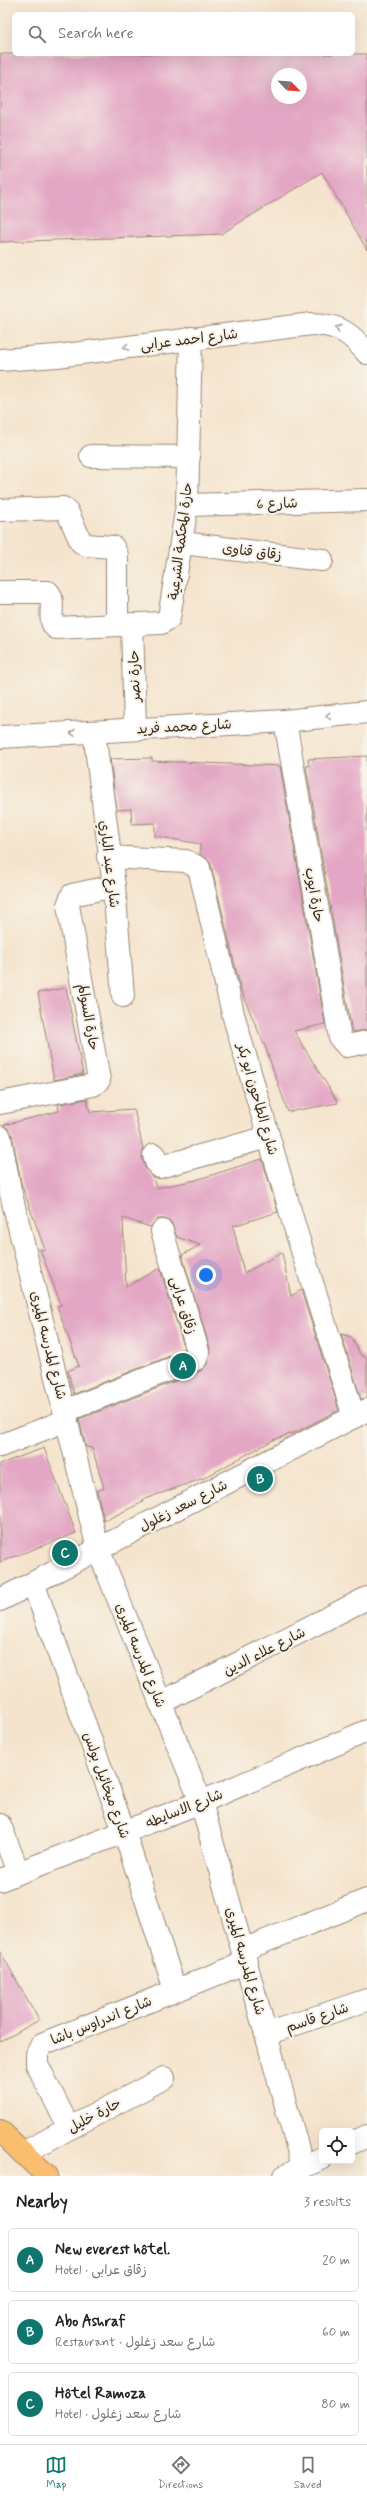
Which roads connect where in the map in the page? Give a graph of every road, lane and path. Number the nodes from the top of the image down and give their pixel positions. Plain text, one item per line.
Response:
1 (191, 338) junction
2 (367, 353) edge
3 (0, 360) edge
4 (91, 456) dead end
5 (189, 457) junction
6 (367, 500) edge
7 (187, 505) junction
8 (0, 510) edge
9 (182, 543) junction
10 (322, 560) dead end
11 (0, 592) edge
12 (125, 625) junction
13 (367, 712) edge
14 (285, 721) junction
15 (135, 728) junction
16 (94, 732) junction
17 (0, 737) edge
18 (108, 857) junction
19 (114, 886) junction
20 (123, 996) dead end
21 (367, 1042) edge
22 (0, 1103) edge
23 (0, 1137) edge
24 (268, 1137) junction
25 (154, 1155) dead end
26 (5, 1191) edge
27 (162, 1231) dead end
28 (361, 1413) edge
29 (66, 1416) junction
30 (0, 1446) edge
31 (98, 1549) junction
32 (33, 1583) junction
33 (367, 1598) edge
34 (0, 1600) edge
35 (160, 1703) junction
36 (367, 1732) edge
37 (201, 1802) junction
38 (0, 1825) edge
39 (124, 1831) junction
40 (9, 1876) edge
41 (367, 1900) edge
42 (245, 1956) junction
43 (175, 1990) junction
44 (367, 2000) edge
45 (266, 2034) junction
46 (164, 2078) dead end
47 (69, 2128) junction
48 (0, 2131) edge
49 (367, 2136) edge
50 (355, 2142) edge
51 (23, 2152) junction
52 (304, 2167) edge
53 (27, 2176) edge
54 (31, 2176) edge
55 (47, 2176) edge

2 -> 1 street, شارع احمد عرابى
1 -> 3 street, شارع احمد عرابى
1 - 5 street, حارة المحكمة الشرعية
4 - 5 street
5 - 7 street, حارة المحكمة الشرعية
6 - 7 street, شارع 6
7 - 9 street, حارة المحكمة الشرعية
8 - 12 street, حارة نصر
9 - 10 street, زقاق قناوى
9 - 12 street, حارة المحكمة الشرعية
11 - 12 street, حارة المحكمة الشرعية
12 - 15 street, حارة نصر
13 -> 14 street, شارع محمد فريد
14 - 15 street, شارع محمد فريد
14 - 21 street, حارة ايوب
15 - 16 street, شارع محمد فريد
16 -> 17 street, شارع محمد فريد
16 - 18 street, شارع عبد الباري
18 - 19 street, شارع عبد الباري
18 - 24 street, شارع الطاحون ابو بكر
19 - 20 street, شارع عبد الباري
19 - 22 street, حارة السوالم
23 - 26 street, شارع المدرسه الميرى
24 - 25 street
24 - 28 street, شارع الطاحون ابو بكر
26 - 29 street, شارع المدرسه الميرى
27 - 29 street, زقاق عرابى
28 - 31 street, شارع سعد زغلول
29 - 30 street
29 - 31 street, شارع المدرسه الميرى
31 - 32 street, شارع سعد زغلول
31 - 35 street, شارع المدرسه الميرى
32 - 34 street, شارع سعد زغلول
32 - 39 street, شارع ميخائيل بولس
33 - 35 street, شارع علاء الدين
35 - 37 street, شارع المدرسه الميرى
36 - 37 street, شارع الاسايطه
37 - 39 street, شارع الاسايطه
37 - 42 street, شارع المدرسه الميرى
38 - 40 street
39 - 40 street, شارع الاسايطه
39 - 43 street, شارع ميخائيل بولس
41 - 42 street, شارع اندراوس باشا
42 - 43 street, شارع اندراوس باشا
42 - 45 street, شارع المدرسه الميرى
43 - 47 street, شارع اندراوس باشا
44 - 45 street, شارع قاسم
45 - 52 street, شارع المدرسه الميرى
46 - 47 street, حارة خليل
47 - 51 street, حارة خليل
48 - 51 main road
49 - 50 street
51 - 55 main road
53 - 54 main road

